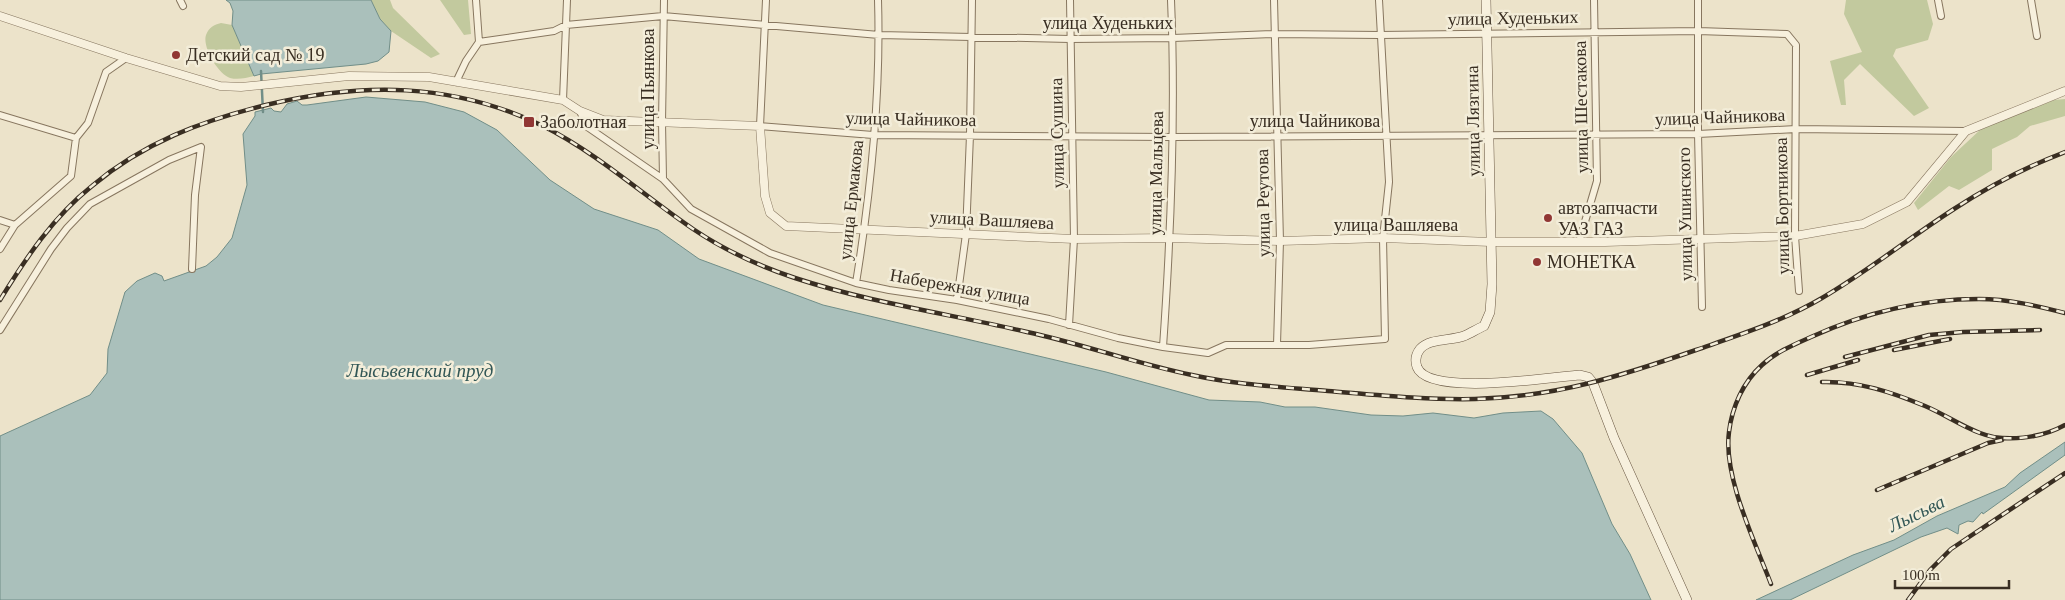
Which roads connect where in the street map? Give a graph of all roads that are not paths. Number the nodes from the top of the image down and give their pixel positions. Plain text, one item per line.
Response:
1 (476, 0) edge
2 (567, 0) edge
3 (664, 0) edge
4 (766, 0) edge
5 (878, 0) edge
6 (972, 0) edge
7 (1070, 0) edge
8 (1171, 0) edge
9 (1274, 0) edge
10 (1378, 0) edge
11 (1486, 0) edge
12 (1594, 0) edge
13 (1698, 0) edge
14 (1938, 0) edge
15 (2031, 0) edge
16 (0, 16) edge
17 (664, 16) junction
18 (1941, 16) dead end
19 (764, 24) junction
20 (566, 25) junction
21 (1698, 31) junction
22 (1595, 32) junction
23 (1275, 34) junction
24 (1488, 34) junction
25 (1787, 34) joint
26 (879, 35) junction
27 (1380, 35) junction
28 (972, 36) junction
29 (2037, 36) dead end
30 (1070, 38) junction
31 (1173, 38) junction
32 (479, 42) junction
33 (126, 58) junction
34 (456, 82) junction
35 (2065, 91) edge
36 (563, 100) junction
37 (580, 111) junction
38 (0, 115) edge
39 (662, 122) junction
40 (760, 126) junction
41 (1796, 129) junction
42 (1966, 131) junction
43 (1596, 134) junction
44 (1698, 134) junction
45 (873, 135) junction
46 (970, 135) junction
47 (1489, 135) junction
48 (1277, 136) junction
49 (1385, 136) junction
50 (1072, 137) junction
51 (1172, 137) junction
52 (76, 138) junction
53 (663, 179) junction
54 (0, 220) edge
55 (15, 225) junction
56 (865, 229) junction
57 (966, 234) junction
58 (1796, 236) junction
59 (1170, 238) junction
60 (1383, 238) junction
61 (1074, 239) junction
62 (1701, 239) junction
63 (1280, 241) junction
64 (1491, 242) junction
65 (1579, 242) junction
66 (0, 249) edge
67 (192, 269) dead end
68 (856, 282) junction
69 (1799, 291) dead end
70 (956, 300) junction
71 (1702, 307) dead end
72 (1069, 325) junction
73 (0, 330) edge
74 (1277, 345) junction
75 (1163, 347) junction
76 (1687, 600) edge

1 - 32 street
2 - 20 street
3 - 17 street, улица Пьянкова
4 - 19 street
5 - 26 street, улица Ермакова
6 - 28 street
7 - 30 street, улица Сушина
8 - 31 street, улица Мальцева
9 - 23 street, улица Реутова
10 - 27 street
11 - 24 main road, улица Лязгина
12 - 22 street, улица Шестакова
13 - 21 street, улица Ушинского
14 - 18 street
15 - 29 street
16 - 33 street
17 - 19 street, улица Худеньких
17 - 20 street, улица Худеньких
17 - 39 street, улица Пьянкова
19 - 26 street, улица Худеньких
19 - 40 street
20 - 32 street, улица Худеньких
20 - 36 street
21 - 22 street, улица Худеньких
21 - 25 street, улица Худеньких
21 - 44 street, улица Ушинского
22 - 24 street, улица Худеньких
22 - 43 street, улица Шестакова
23 - 27 street, улица Худеньких
23 - 31 street, улица Худеньких
23 - 48 street, улица Реутова
24 - 27 street, улица Худеньких
24 - 47 main road, улица Лязгина
25 - 41 street, улица Бортникова
26 - 28 street, улица Худеньких
26 - 45 street, улица Ермакова
27 - 49 street
28 - 30 street, улица Худеньких
28 - 46 street
30 - 31 street, улица Худеньких
30 - 50 street, улица Сушина
31 - 51 street, улица Мальцева
32 - 34 street
33 - 34 street
33 - 52 street
34 - 36 street
35 - 42 street, улица Чайникова
36 - 37 street, улица Чайникова
37 - 39 street, улица Чайникова
37 - 53 street, Набережная улица
38 - 52 street
39 - 40 street, улица Чайникова
39 - 53 street, улица Пьянкова
40 - 45 street, улица Чайникова
40 - 56 street, улица Вашляева
41 - 42 street, улица Чайникова
41 - 44 street, улица Чайникова
41 - 58 street, улица Бортникова
42 - 58 street, улица Вашляева
43 - 44 street, улица Чайникова
43 - 47 street, улица Чайникова
43 - 65 street, улица Шестакова
44 - 62 street, улица Ушинского
45 - 46 street, улица Чайникова
45 - 56 street, улица Ермакова
46 - 50 street, улица Чайникова
46 - 57 street
47 - 49 street, улица Чайникова
47 - 64 main road, улица Лязгина
48 - 49 street, улица Чайникова
48 - 51 street, улица Чайникова
48 - 63 street, улица Реутова
49 - 60 street
50 - 51 street, улица Чайникова
50 - 61 street, улица Сушина
51 - 59 street, улица Мальцева
52 - 55 street
53 - 68 street, Набережная улица
54 - 55 street
55 - 66 street
56 - 57 street, улица Вашляева
56 - 68 street, улица Ермакова
57 - 61 street, улица Вашляева
57 - 70 street
58 - 62 street, улица Вашляева
58 - 69 street, улица Бортникова
59 - 61 street, улица Вашляева
59 - 63 street, улица Вашляева
59 - 75 street, улица Мальцева
60 - 63 street, улица Вашляева
60 - 64 street, улица Вашляева
60 - 74 street, Набережная улица
61 - 72 street, улица Сушина
62 - 65 street, улица Вашляева
62 - 71 street, улица Ушинского
63 - 74 street, улица Реутова
64 - 65 street, улица Вашляева
64 - 76 main road, улица Лязгина
67 - 73 street
68 - 70 street, Набережная улица
70 - 72 street, Набережная улица
72 - 75 street, Набережная улица
74 - 75 street, Набережная улица

